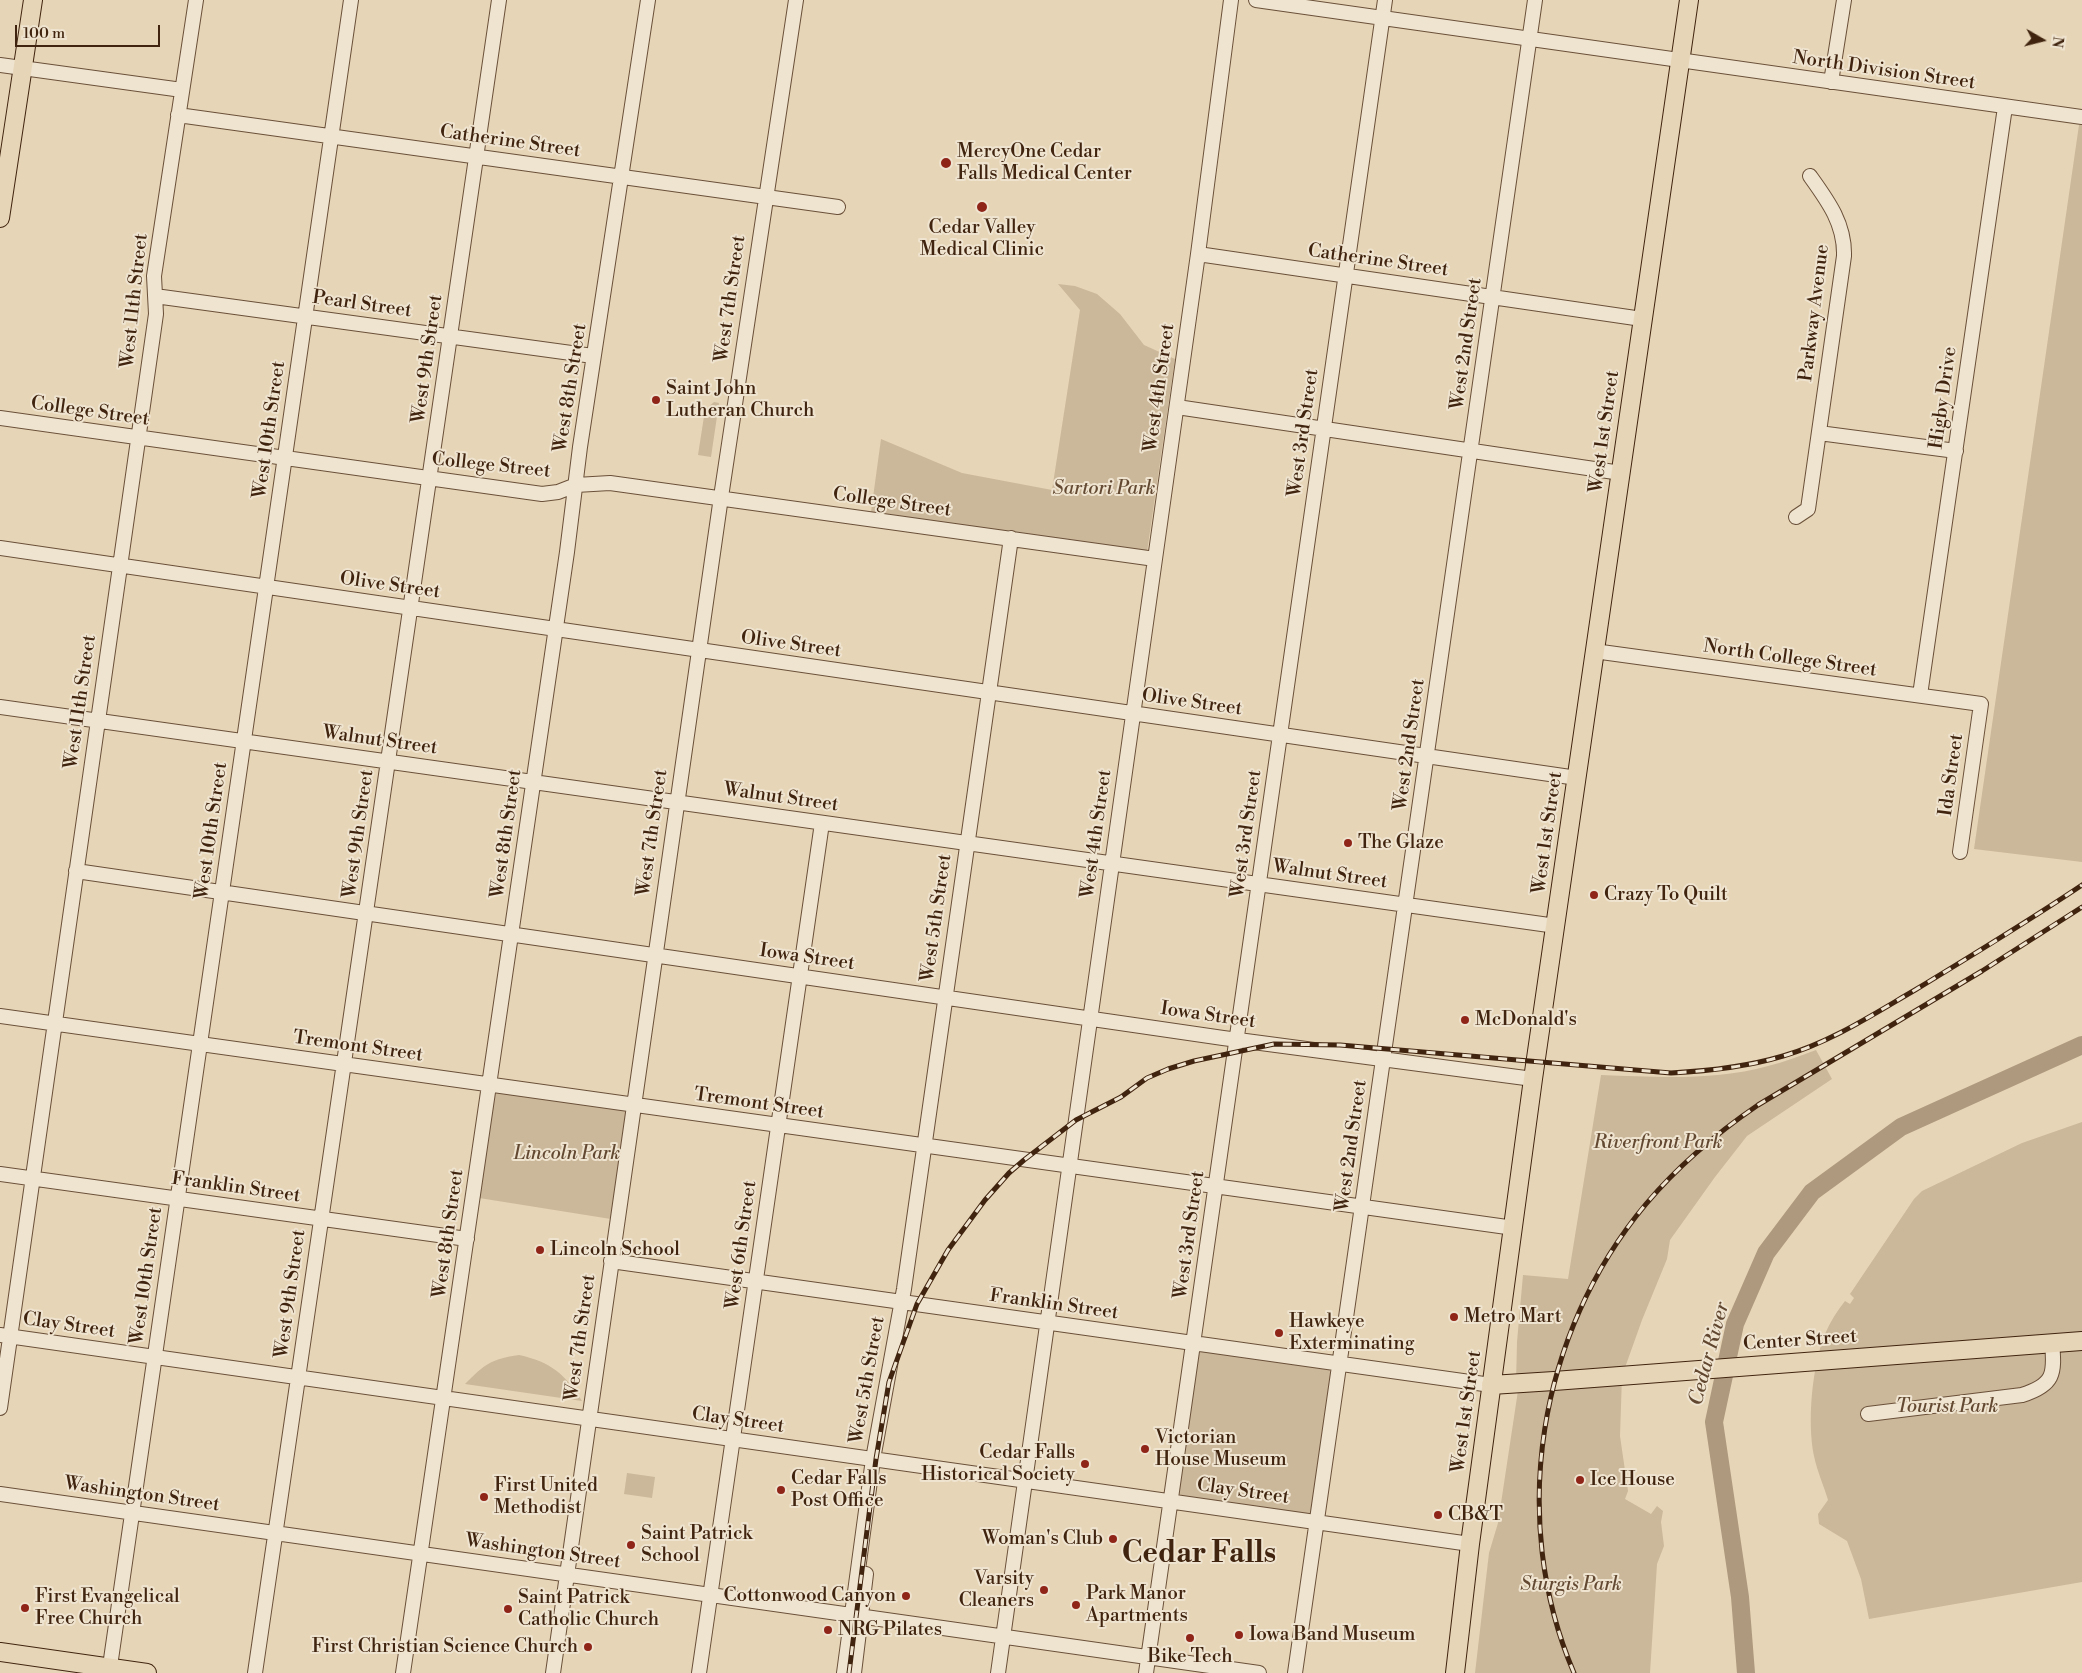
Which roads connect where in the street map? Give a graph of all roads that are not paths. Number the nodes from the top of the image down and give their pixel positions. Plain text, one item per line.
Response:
1 (33, 0) edge
2 (196, 0) edge
3 (352, 0) edge
4 (499, 0) edge
5 (648, 0) edge
6 (796, 0) edge
7 (1231, 0) edge
8 (1256, 0) edge
9 (1385, 0) edge
10 (1536, 0) edge
11 (1689, 0) edge
12 (1844, 0) edge
13 (1383, 18) junction
14 (1530, 38) junction
15 (1680, 61) junction
16 (0, 65) edge
17 (22, 68) junction
18 (1831, 82) junction
19 (182, 90) junction
20 (2005, 106) junction
21 (178, 115) junction
22 (2082, 117) edge
23 (332, 136) junction
24 (476, 156) junction
25 (1810, 176) dead end
26 (622, 177) junction
27 (765, 196) junction
28 (838, 207) dead end
29 (0, 218) edge
30 (1198, 254) junction
31 (1346, 276) junction
32 (155, 296) junction
33 (1493, 297) junction
34 (305, 316) junction
35 (1642, 319) junction
36 (450, 336) junction
37 (593, 356) junction
38 (1177, 407) junction
39 (0, 418) edge
40 (1324, 429) junction
41 (1819, 433) junction
42 (138, 438) junction
43 (1471, 451) junction
44 (1956, 451) junction
45 (285, 458) junction
46 (1620, 473) junction
47 (430, 478) junction
48 (576, 486) junction
49 (721, 498) junction
50 (1796, 517) dead end
51 (1011, 538) junction
52 (0, 548) edge
53 (1155, 559) junction
54 (119, 565) junction
55 (266, 587) junction
56 (411, 608) junction
57 (556, 629) junction
58 (699, 650) junction
59 (1594, 651) junction
60 (989, 692) junction
61 (1920, 696) junction
62 (1981, 704) joint
63 (0, 707) edge
64 (1134, 713) junction
65 (97, 720) junction
66 (1280, 735) junction
67 (244, 741) junction
68 (1427, 756) junction
69 (388, 761) junction
70 (1577, 778) junction
71 (534, 782) junction
72 (677, 802) junction
73 (822, 822) junction
74 (967, 843) junction
75 (1960, 852) dead end
76 (1112, 864) junction
77 (76, 871) junction
78 (1259, 884) junction
79 (222, 892) junction
80 (1406, 905) junction
81 (366, 913) junction
82 (1556, 926) junction
83 (512, 934) junction
84 (655, 955) junction
85 (800, 976) junction
86 (945, 997) junction
87 (0, 1016) edge
88 (1090, 1018) junction
89 (54, 1024) junction
90 (1237, 1039) junction
91 (200, 1044) junction
92 (1383, 1060) junction
93 (344, 1064) junction
94 (1533, 1079) junction
95 (489, 1085) junction
96 (633, 1105) junction
97 (778, 1126) junction
98 (924, 1146) junction
99 (1070, 1166) junction
100 (0, 1174) edge
101 (32, 1178) junction
102 (1216, 1186) junction
103 (177, 1199) junction
104 (1362, 1207) junction
105 (321, 1219) junction
106 (1514, 1228) junction
107 (467, 1239) junction
108 (612, 1261) junction
109 (755, 1282) junction
110 (902, 1303) junction
111 (1048, 1323) junction
112 (5, 1336) edge
113 (2082, 1341) edge
114 (1193, 1343) junction
115 (2052, 1343) junction
116 (154, 1357) junction
117 (1340, 1363) junction
118 (298, 1378) junction
119 (1491, 1384) junction
120 (444, 1398) junction
121 (0, 1408) edge
122 (1868, 1414) dead end
123 (588, 1418) junction
124 (733, 1439) junction
125 (877, 1459) junction
126 (1025, 1480) junction
127 (0, 1494) edge
128 (1170, 1501) junction
129 (131, 1513) junction
130 (1317, 1521) junction
131 (275, 1533) junction
132 (1470, 1544) junction
133 (421, 1554) junction
134 (567, 1575) junction
135 (711, 1595) junction
136 (856, 1616) junction
137 (1003, 1637) junction
138 (0, 1652) edge
139 (1148, 1657) junction
140 (109, 1670) edge
141 (147, 1673) edge
142 (255, 1673) edge
143 (403, 1673) edge
144 (553, 1673) edge
145 (699, 1673) edge
146 (844, 1673) edge
147 (854, 1673) edge
148 (998, 1673) edge
149 (1146, 1673) edge
150 (1260, 1673) edge
151 (1295, 1673) edge
152 (1455, 1673) edge

1 - 17 main road
2 - 19 street, West 11th Street
3 - 23 street, West 10th Street
4 - 24 street, West 9th Street
5 - 26 street, West 8th Street
6 - 27 street, West 7th Street
7 - 30 street, West 4th Street
8 - 13 street, North Division Street
9 - 13 street, West 3rd Street
10 - 14 street, West 2nd Street
11 - 15 main road, West 1st Street
12 - 18 street
13 - 14 street, North Division Street
13 - 31 street, West 3rd Street
14 - 15 street, North Division Street
14 - 33 street, West 2nd Street
15 - 18 street, North Division Street
15 - 35 main road, West 1st Street
16 - 17 street
17 - 19 street
17 - 29 main road
18 - 20 street, North Division Street
19 - 21 street, West 11th Street
20 - 22 street, North Division Street
20 - 44 street, Higby Drive
21 - 23 street, Catherine Street
21 - 32 street, West 11th Street
23 - 24 street, Catherine Street
23 - 34 street, West 10th Street
24 - 26 street, Catherine Street
24 - 36 street, West 9th Street
25 - 41 street, Parkway Avenue
26 - 27 street, Catherine Street
26 - 37 street, West 8th Street
27 - 28 street, Catherine Street
27 - 49 street, West 7th Street
30 - 31 street, Catherine Street
30 - 38 street, West 4th Street
31 - 33 street, Catherine Street
31 - 40 street, West 3rd Street
32 - 34 street, Pearl Street
32 - 42 street, West 11th Street
33 - 35 street, Catherine Street
33 - 43 street, West 2nd Street
34 - 36 street, Pearl Street
34 - 45 street, West 10th Street
35 - 46 main road, West 1st Street
36 - 37 street, Pearl Street
36 - 47 street, West 9th Street
37 - 48 street, West 8th Street
38 - 40 street
38 - 53 street, West 4th Street
39 - 42 street, College Street
40 - 43 street
40 - 66 street, West 3rd Street
41 - 44 street
41 - 50 street, Parkway Avenue
42 - 45 street, College Street
42 - 54 street, West 11th Street
43 - 46 street
43 - 68 street, West 2nd Street
44 - 61 street, Higby Drive
45 - 47 street, College Street
45 - 55 street, West 10th Street
46 - 59 main road, West 1st Street
47 - 48 street, College Street
47 - 56 street, West 9th Street
48 - 49 street, College Street
48 - 57 street, West 8th Street
49 - 51 street, College Street
49 - 58 street, West 7th Street
51 - 53 street, College Street
51 - 60 street, West 5th Street
52 - 54 street, Olive Street
53 - 64 street, West 4th Street
54 - 55 street, Olive Street
54 - 65 street, West 11th Street
55 - 56 street, Olive Street
55 - 67 street, West 10th Street
56 - 57 street, Olive Street
56 - 69 street, West 9th Street
57 - 58 street, Olive Street
57 - 71 street, West 8th Street
58 - 60 street, Olive Street
58 - 72 street, West 7th Street
59 - 61 street, North College Street
59 - 70 main road, West 1st Street
60 - 64 street, Olive Street
60 - 74 street, West 5th Street
61 - 62 street, North College Street
62 - 75 street, Ida Street
63 - 65 street, Walnut Street
64 - 66 street, Olive Street
64 - 76 street, West 4th Street
65 - 67 street, Walnut Street
65 - 77 street, West 11th Street
66 - 68 street, Olive Street
66 - 78 street, West 3rd Street
67 - 69 street, Walnut Street
67 - 79 street, West 10th Street
68 - 70 street, Olive Street
68 - 80 street, West 2nd Street
69 - 71 street, Walnut Street
69 - 81 street, West 9th Street
70 - 82 main road, West 1st Street
71 - 72 street, Walnut Street
71 - 83 street, West 8th Street
72 - 73 street, Walnut Street
72 - 84 street, West 7th Street
73 - 74 street, Walnut Street
73 - 85 street, West 6th Street
74 - 76 street, Walnut Street
74 - 86 street, West 5th Street
76 - 78 street, Walnut Street
76 - 88 street, West 4th Street
77 - 79 street, Iowa Street
77 - 89 street, West 11th Street
78 - 80 street, Walnut Street
78 - 90 street, West 3rd Street
79 - 81 street, Iowa Street
79 - 91 street, West 10th Street
80 - 82 street, Walnut Street
80 - 92 street, West 2nd Street
81 - 83 street, Iowa Street
81 - 93 street, West 9th Street
82 - 94 main road, West 1st Street
83 - 84 street, Iowa Street
83 - 95 street, West 8th Street
84 - 85 street, Iowa Street
84 - 96 street, West 7th Street
85 - 86 street, Iowa Street
85 - 97 street, West 6th Street
86 - 88 street, Iowa Street
86 - 98 street, West 5th Street
87 - 89 street, Tremont Street
88 - 90 street, Iowa Street
88 - 99 street, West 4th Street
89 - 91 street, Tremont Street
89 - 101 street, West 11th Street
90 - 92 street, Iowa Street
90 - 102 street, West 3rd Street
91 - 93 street, Tremont Street
91 - 103 street, West 10th Street
92 - 94 street, Iowa Street
92 - 104 street, West 2nd Street
93 - 95 street, Tremont Street
93 - 105 street, West 9th Street
94 - 106 main road, West 1st Street
95 - 96 street, Tremont Street
95 - 107 street, West 8th Street
96 - 97 street, Tremont Street
96 - 108 street, West 7th Street
97 - 98 street, Tremont Street
97 - 109 street, West 6th Street
98 - 99 street, Tremont Street
98 - 110 street, West 5th Street
99 - 102 street, Tremont Street
99 - 111 street, West 4th Street
100 - 101 street, Franklin Street
101 - 103 street, Franklin Street
101 - 112 street, West 11th Street
102 - 104 street, Tremont Street
102 - 114 street, West 3rd Street
103 - 105 street, Franklin Street
103 - 116 street, West 10th Street
104 - 106 street, Tremont Street
104 - 117 street, West 2nd Street
105 - 107 street, Franklin Street
105 - 118 street, West 9th Street
106 - 119 main road, West 1st Street
107 - 120 street, West 8th Street
108 - 109 street, Franklin Street
108 - 123 street, West 7th Street
109 - 110 street, Franklin Street
109 - 124 street, West 6th Street
110 - 111 street, Franklin Street
110 - 125 street, West 5th Street
111 - 114 street, Franklin Street
111 - 126 street, West 4th Street
112 - 116 street, Clay Street
112 - 121 street, West 11th Street
113 - 115 main road, Center Street
114 - 117 street, Franklin Street
114 - 128 street, West 3rd Street
115 - 119 main road, Center Street
115 - 122 street
116 - 118 street, Clay Street
116 - 129 street, West 10th Street
117 - 119 street, Franklin Street
117 - 130 street, West 2nd Street
118 - 120 street, Clay Street
118 - 131 street, West 9th Street
119 - 132 main road, West 1st Street
120 - 123 street, Clay Street
120 - 133 street, West 8th Street
123 - 124 street, Clay Street
123 - 134 street, West 7th Street
124 - 125 street, Clay Street
124 - 135 street, West 6th Street
125 - 126 street, Clay Street
125 - 136 street, West 5th Street
126 - 128 street, Clay Street
126 - 137 street, West 4th Street
127 - 129 street, Washington Street
128 - 130 street, Clay Street
128 - 139 street, West 3rd Street
129 - 131 street, Washington Street
129 - 140 street, West 10th Street
130 - 132 street, Clay Street
130 - 151 street, West 2nd Street
131 - 133 street, Washington Street
131 - 142 street, West 9th Street
132 - 152 main road, West 1st Street
133 - 134 street, Washington Street
133 - 143 street, West 8th Street
134 - 135 street, Washington Street
134 - 144 street, West 7th Street
135 - 136 street, Washington Street
135 - 145 street, West 6th Street
136 - 137 street, Washington Street
136 - 146 street, West 5th Street
136 - 147 street, West 5th Street
137 - 139 street, Washington Street
137 - 148 street, West 4th Street
138 - 140 main road
139 - 149 street, West 3rd Street
139 - 150 street, Washington Street
140 - 141 main road

